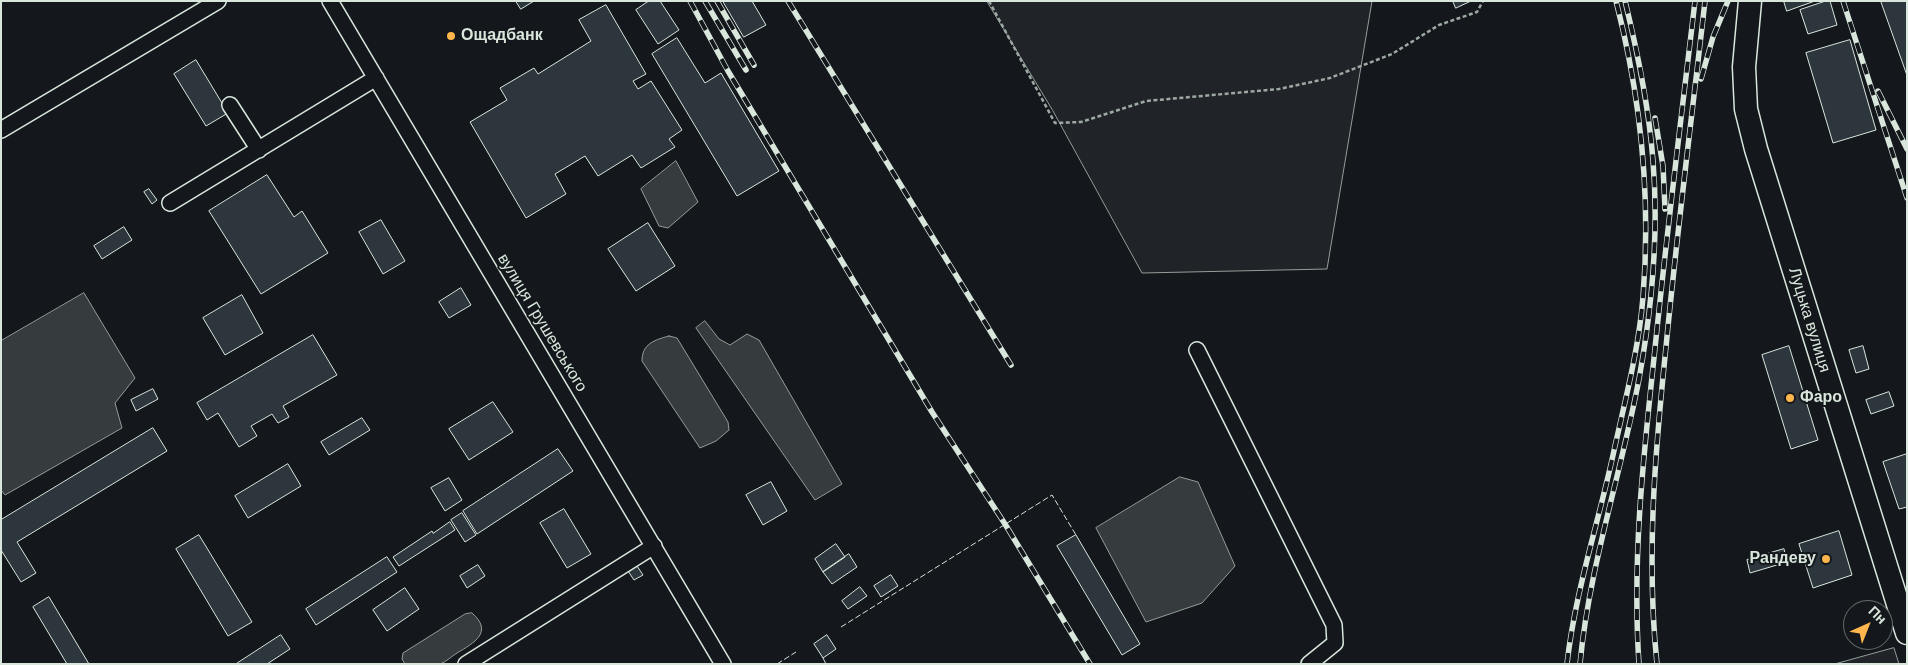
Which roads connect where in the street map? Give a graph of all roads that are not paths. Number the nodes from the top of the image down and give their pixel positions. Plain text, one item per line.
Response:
1 (218, 1) edge
2 (330, 1) edge
3 (1750, 1) edge
4 (376, 78) junction
5 (230, 105) dead end
6 (1, 130) edge
7 (259, 150) junction
8 (170, 203) dead end
9 (1197, 350) dead end
10 (654, 546) junction
11 (1907, 633) edge
12 (466, 664) edge
13 (723, 664) edge
14 (1309, 664) edge

1 - 6 street
2 - 4 street, вулиця Грушевського
3 - 11 highway, Луцька вулиця
4 - 7 street
4 - 10 street, вулиця Грушевського
5 - 7 street
7 - 8 street
9 - 14 street
10 - 12 street
10 - 13 street, вулиця Грушевського

